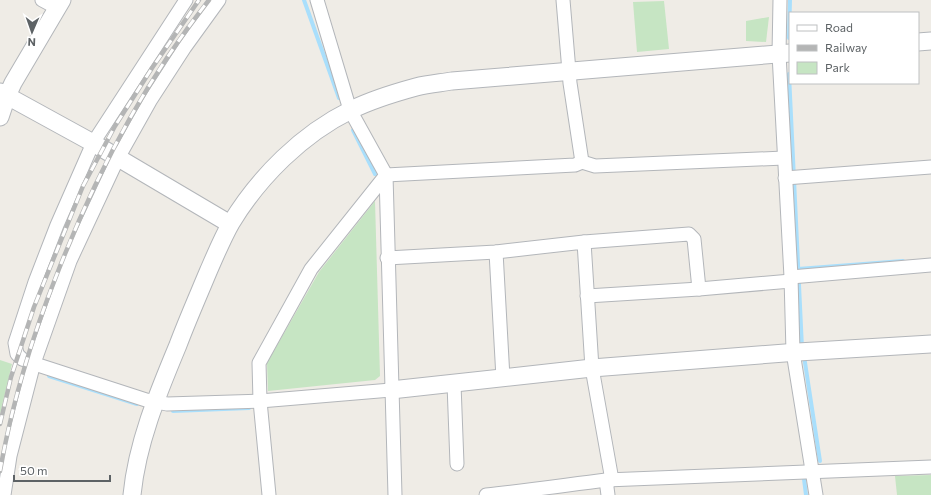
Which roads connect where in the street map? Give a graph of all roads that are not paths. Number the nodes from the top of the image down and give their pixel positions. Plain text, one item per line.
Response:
1 (186, 0) edge
2 (220, 0) edge
3 (317, 0) edge
4 (562, 0) edge
5 (780, 0) edge
6 (52, 3) edge
7 (931, 41) edge
8 (919, 42) edge
9 (785, 54) edge
10 (569, 71) junction
11 (4, 94) edge
12 (350, 110) junction
13 (0, 117) edge
14 (93, 142) junction
15 (118, 158) junction
16 (784, 158) junction
17 (582, 162) junction
18 (931, 167) edge
19 (386, 175) junction
20 (791, 177) junction
21 (230, 224) junction
22 (584, 242) junction
23 (496, 252) junction
24 (387, 258) junction
25 (931, 265) edge
26 (795, 278) junction
27 (699, 289) junction
28 (587, 296) junction
29 (931, 344) edge
30 (799, 352) junction
31 (34, 363) junction
32 (592, 368) junction
33 (503, 378) junction
34 (454, 384) junction
35 (391, 390) junction
36 (260, 401) junction
37 (155, 402) junction
38 (457, 464) dead end
39 (931, 467) edge
40 (812, 471) junction
41 (609, 480) junction
42 (564, 490) edge
43 (519, 494) edge
44 (4, 495) edge
45 (132, 495) edge
46 (269, 495) edge
47 (395, 495) edge
48 (486, 495) edge
49 (490, 495) edge
50 (608, 495) edge
51 (816, 495) edge

1 - 14 street
2 - 15 street
3 - 12 street
4 - 10 street
5 - 9 street
6 - 11 street
7 - 8 street
9 - 10 street
9 - 16 street
10 - 12 street
10 - 17 street
11 - 13 street
11 - 14 street
12 - 19 street
12 - 21 street
14 - 15 street
14 - 31 street
15 - 21 street
15 - 31 street
16 - 17 street
16 - 20 street
17 - 19 street
18 - 20 street
19 - 24 street
19 - 36 street
20 - 26 street
21 - 37 street
22 - 23 street
22 - 27 street
22 - 28 street
23 - 24 street
23 - 33 street
24 - 35 street
25 - 26 street
26 - 27 street
26 - 30 street
27 - 28 street
28 - 32 street
29 - 30 street
30 - 32 street
30 - 40 street
31 - 37 street
31 - 44 street
32 - 33 street
32 - 41 street
33 - 34 street
34 - 35 street
34 - 38 street
35 - 36 street
35 - 47 street
36 - 37 street
36 - 46 street
37 - 45 street
39 - 40 street
40 - 41 street
40 - 51 street
41 - 42 street
41 - 50 street
42 - 43 street
43 - 49 street
48 - 49 street

